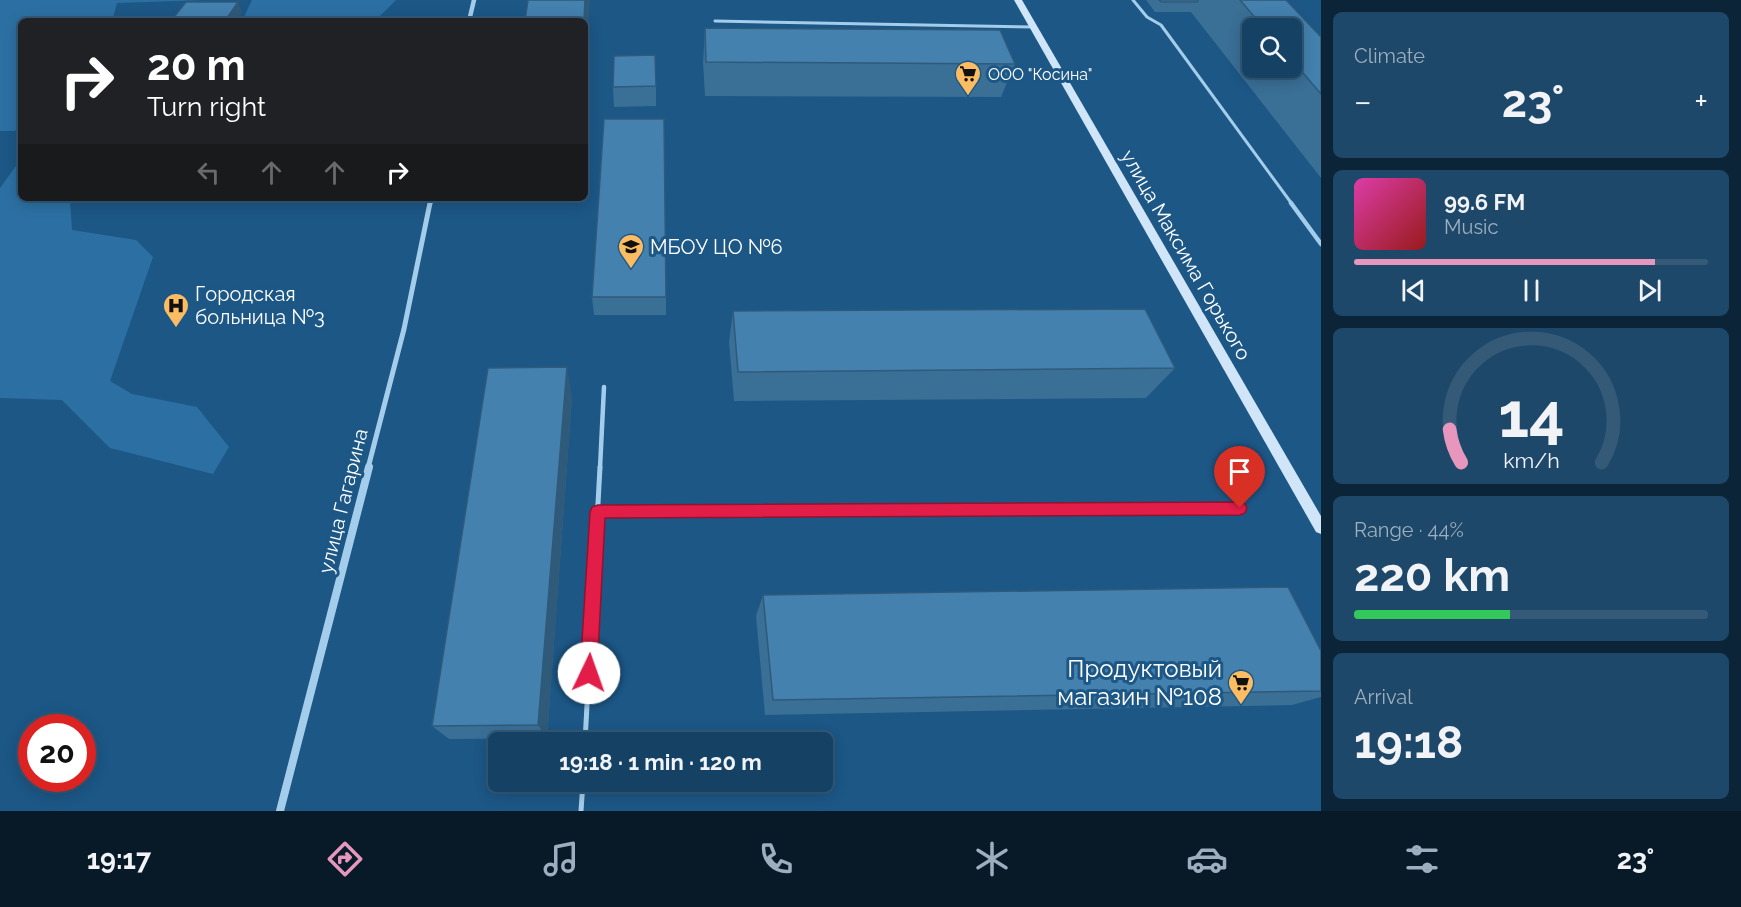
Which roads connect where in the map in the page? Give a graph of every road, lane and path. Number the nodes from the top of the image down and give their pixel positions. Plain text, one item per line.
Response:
1 (474, 0) edge
2 (1018, 0) edge
3 (1133, 0) edge
4 (470, 18) edge
5 (715, 21) dead end
6 (1035, 27) junction
7 (431, 201) edge
8 (1321, 244) edge
9 (604, 387) dead end
10 (1240, 508) dead end
11 (598, 512) junction
12 (1321, 528) edge
13 (586, 732) edge
14 (582, 792) edge
15 (280, 811) edge
16 (581, 811) edge

1 - 4 street
2 - 6 street, улица Максима Горького
3 - 8 lane
5 - 6 lane
6 - 12 street, улица Максима Горького
7 - 15 street, улица Гагарина
9 - 11 lane
10 - 11 lane
11 - 13 lane
14 - 16 lane

